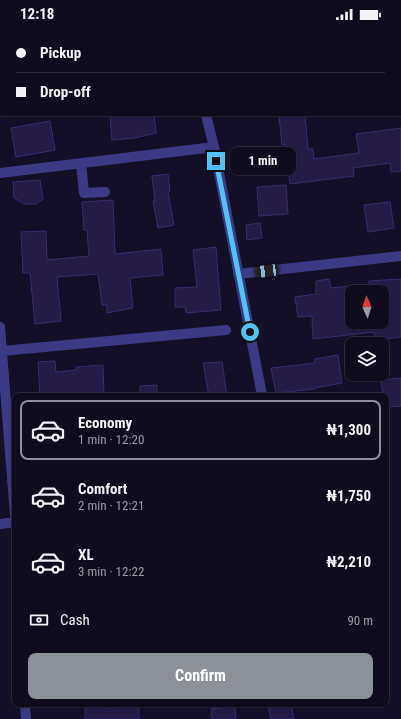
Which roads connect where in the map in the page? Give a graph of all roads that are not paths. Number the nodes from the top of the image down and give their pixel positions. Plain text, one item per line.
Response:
1 (206, 116) edge
2 (214, 147) junction
3 (81, 163) junction
4 (0, 172) edge
5 (105, 192) dead end
6 (401, 256) edge
7 (238, 274) junction
8 (0, 327) edge
9 (226, 330) dead end
10 (2, 351) junction
11 (262, 393) edge
12 (12, 477) edge
13 (12, 522) edge
14 (0, 524) edge
15 (25, 707) edge
16 (26, 719) edge

1 - 2 street
2 - 3 street
2 - 7 street
3 - 4 street
3 - 5 street
6 - 7 street
7 - 11 street
8 - 10 street
9 - 10 street
10 - 12 street
13 - 14 street
15 - 16 street

